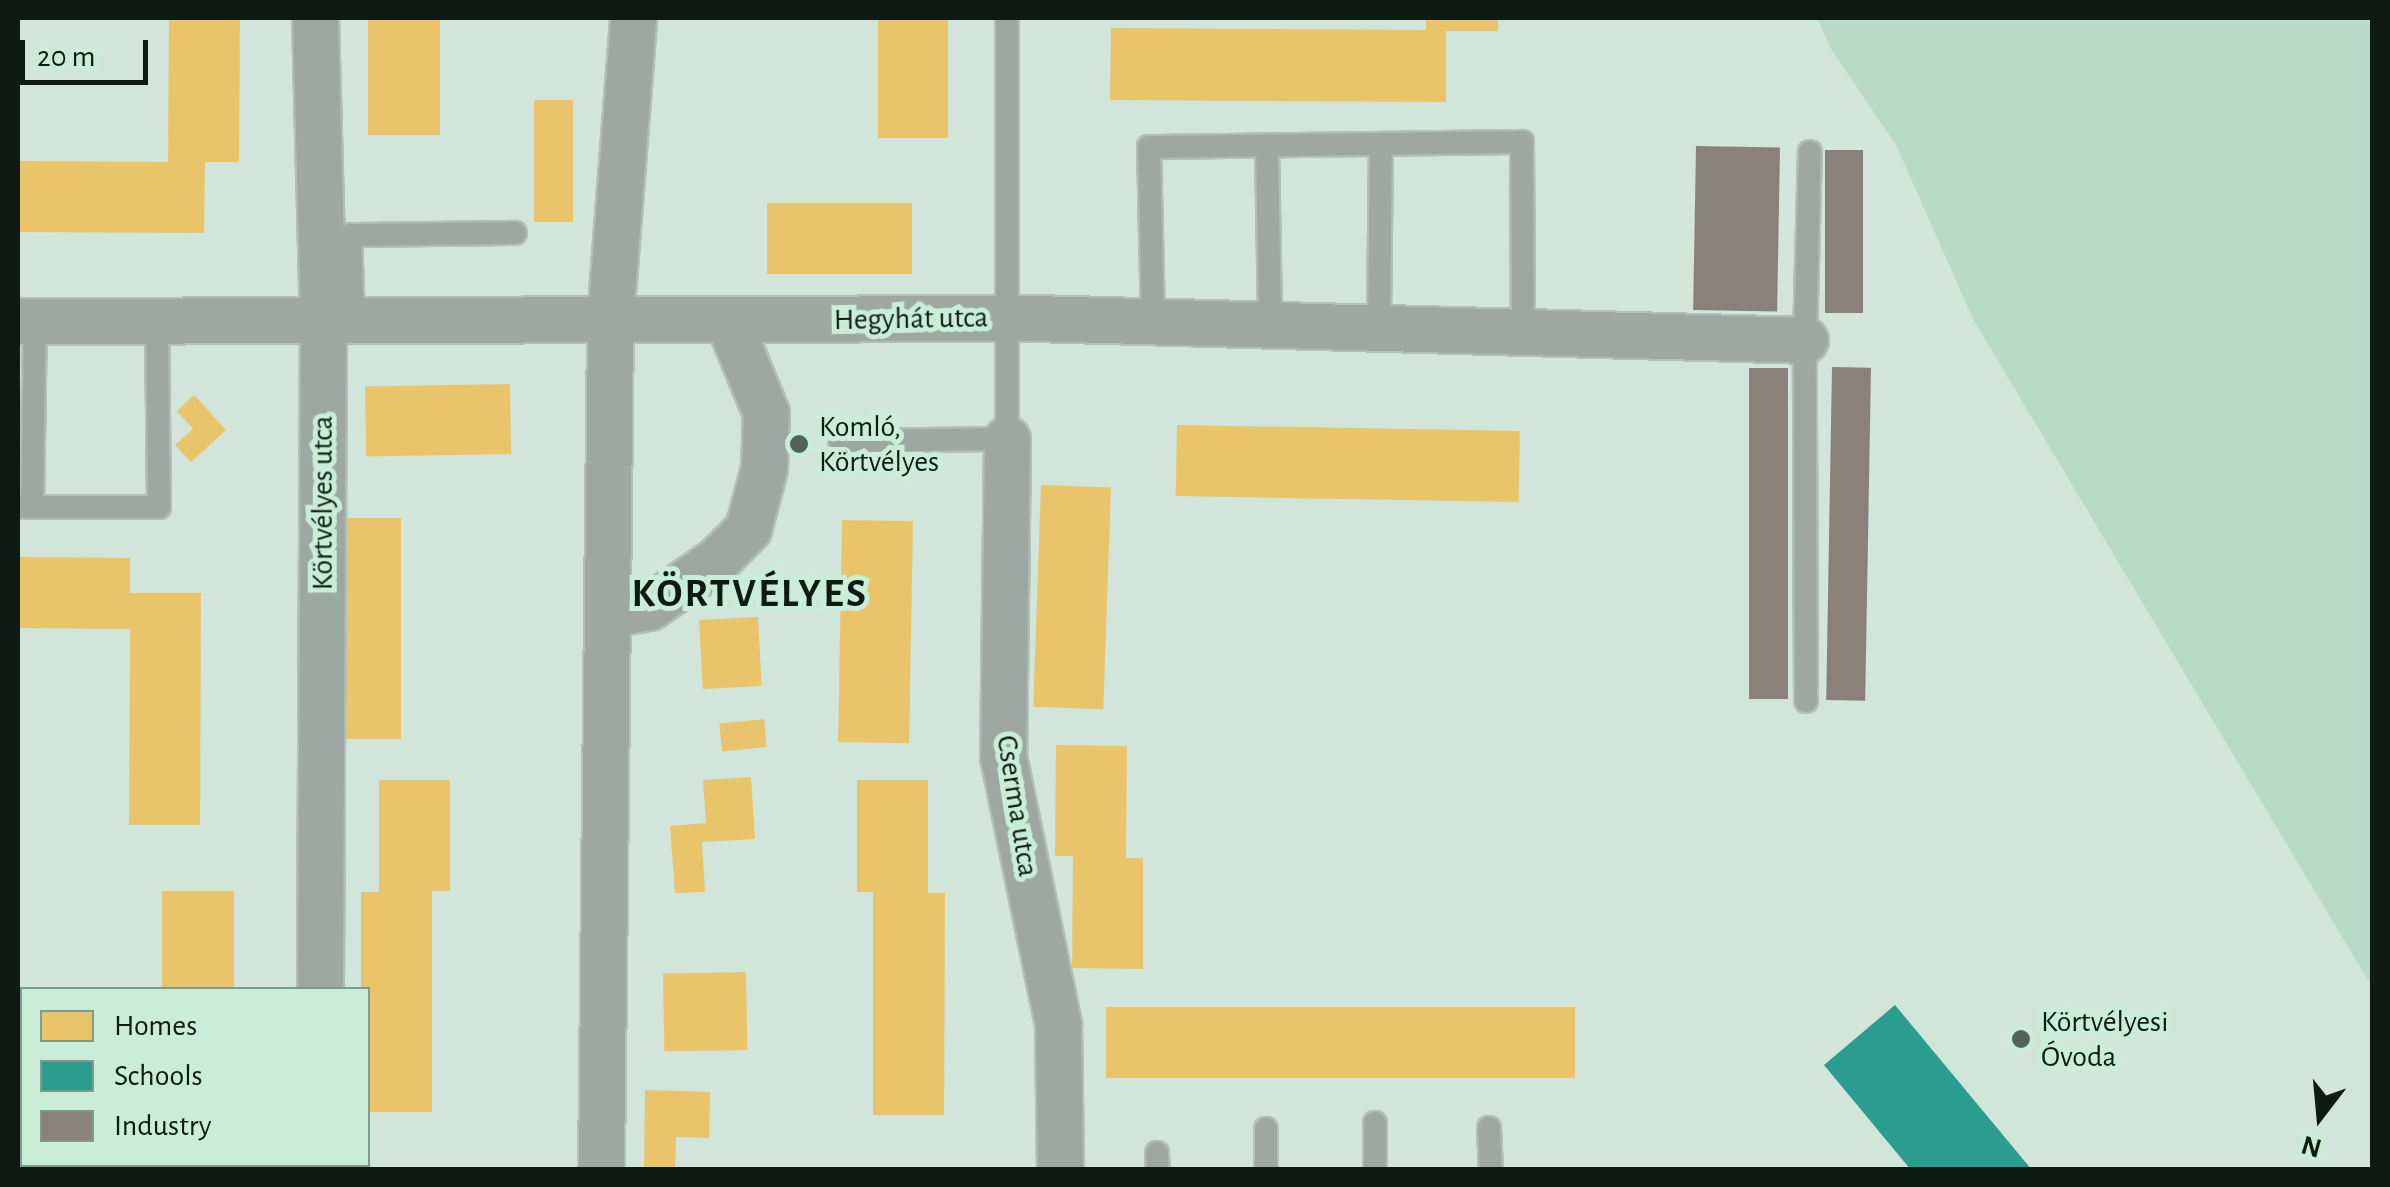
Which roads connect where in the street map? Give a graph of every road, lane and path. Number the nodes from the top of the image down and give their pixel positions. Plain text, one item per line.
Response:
1 (315, 18) edge
2 (633, 18) edge
3 (1007, 18) edge
4 (1381, 144) junction
5 (1267, 146) junction
6 (1810, 152) dead end
7 (515, 233) dead end
8 (338, 317) junction
9 (1004, 318) junction
10 (157, 319) junction
11 (610, 319) junction
12 (26, 321) edge
13 (728, 321) junction
14 (1153, 322) junction
15 (1270, 324) junction
16 (1379, 327) junction
17 (1523, 330) junction
18 (1805, 340) junction
19 (1007, 439) junction
20 (840, 441) dead end
21 (25, 507) edge
22 (609, 614) junction
23 (1806, 700) dead end
24 (320, 987) edge
25 (1375, 1123) dead end
26 (1266, 1128) dead end
27 (1489, 1128) dead end
28 (602, 1170) edge
29 (1060, 1170) edge
30 (1266, 1170) edge
31 (1375, 1170) edge
32 (1490, 1170) edge

1 - 8 street, Körtvélyes utca
2 - 11 street
3 - 9 lane
4 - 5 lane
4 - 16 lane
4 - 17 lane
5 - 14 lane
5 - 15 lane
6 - 18 lane
7 - 8 lane
8 - 10 street, Hegyhát utca
8 - 11 street, Hegyhát utca
8 - 24 street, Körtvélyes utca
9 - 13 street, Hegyhát utca
9 - 14 street, Hegyhát utca
9 - 19 lane
10 - 12 street, Hegyhát utca
10 - 21 lane
11 - 13 street, Hegyhát utca
11 - 22 street
12 - 21 lane
13 - 22 street
14 - 15 street, Hegyhát utca
15 - 16 street, Hegyhát utca
16 - 17 street, Hegyhát utca
17 - 18 street, Hegyhát utca
18 - 23 lane
19 - 20 lane
19 - 29 street, Cserma utca
22 - 28 street
25 - 31 lane
26 - 30 lane
27 - 32 lane

